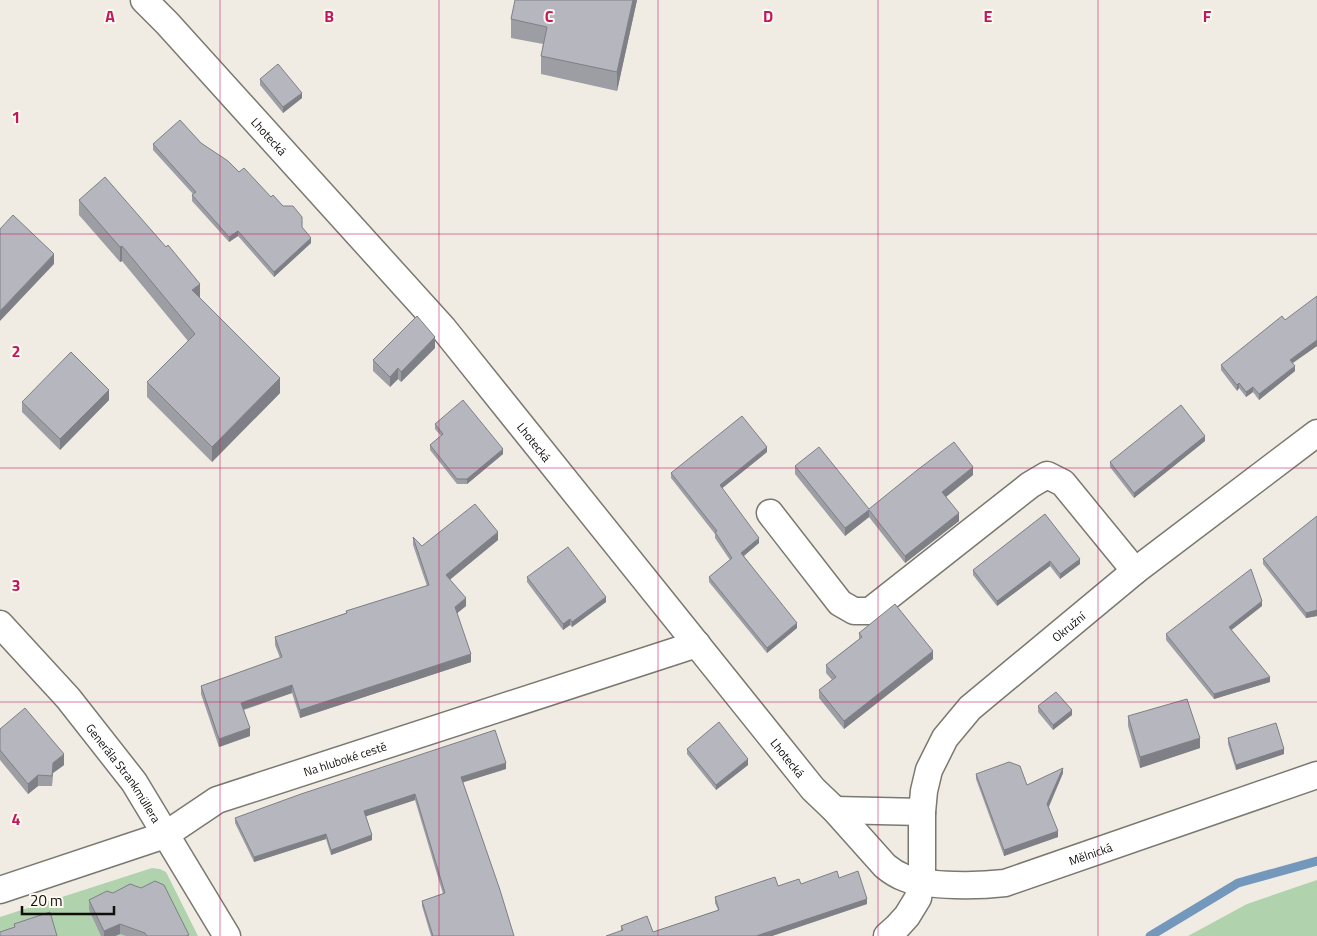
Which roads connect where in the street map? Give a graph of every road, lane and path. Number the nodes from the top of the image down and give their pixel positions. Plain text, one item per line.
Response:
1 (144, 0) edge
2 (1317, 433) edge
3 (770, 513) dead end
4 (1135, 572) junction
5 (0, 624) edge
6 (697, 644) junction
7 (1317, 775) edge
8 (835, 810) junction
9 (922, 812) junction
10 (165, 835) junction
11 (921, 882) junction
12 (0, 890) edge
13 (227, 936) edge
14 (886, 936) edge

1 - 6 street, Lhotecká
2 - 4 street, Okružní
3 - 4 street
4 - 9 street, Okružní
5 - 10 street, Generála Strankmüllera
6 - 8 street, Lhotecká
6 - 10 street, Na hluboké cestě
7 - 11 street, Mělnická
8 - 9 street
8 - 11 street, Lhotecká
9 - 11 street, Okružní
10 - 12 street, Na hluboké cestě
10 - 13 street, Generála Strankmüllera
11 - 14 street

